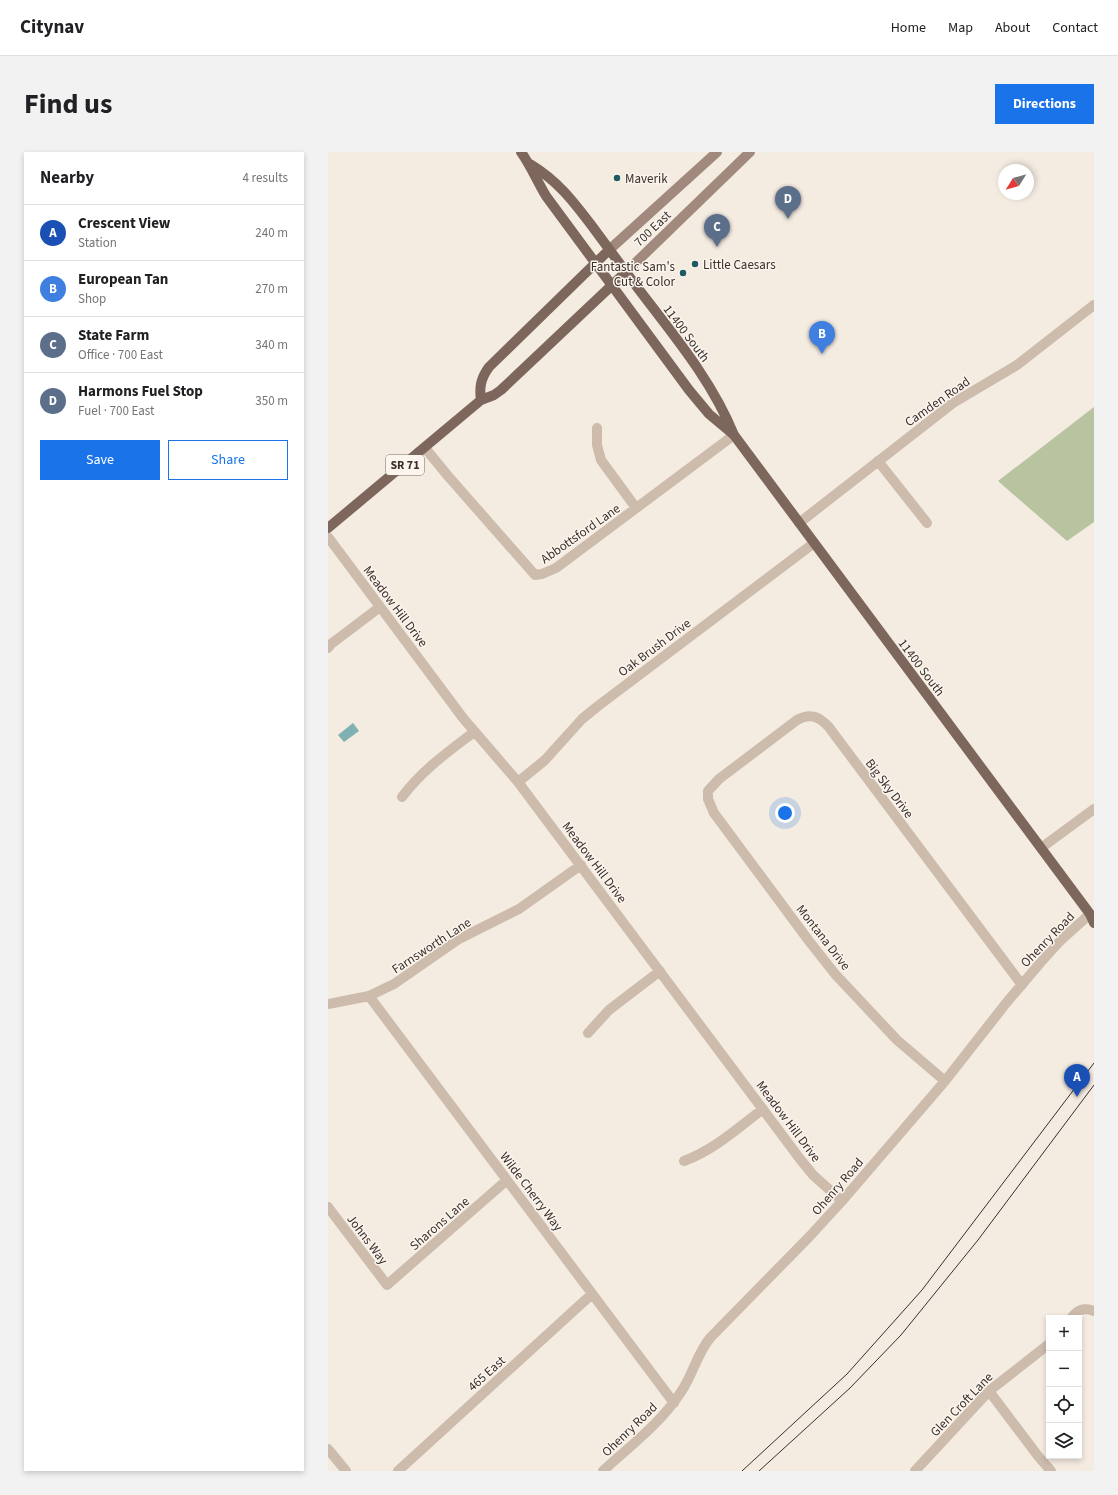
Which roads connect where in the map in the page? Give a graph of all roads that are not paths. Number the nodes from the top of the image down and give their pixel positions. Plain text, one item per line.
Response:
1 (521, 152) edge
2 (717, 152) edge
3 (750, 152) edge
4 (530, 164) junction
5 (610, 250) junction
6 (596, 264) junction
7 (626, 272) junction
8 (612, 285) junction
9 (1094, 305) edge
10 (481, 400) junction
11 (598, 428) dead end
12 (734, 435) junction
13 (425, 448) junction
14 (878, 461) junction
15 (636, 508) junction
16 (799, 523) junction
17 (927, 523) dead end
18 (328, 528) edge
19 (328, 537) edge
20 (814, 543) junction
21 (380, 607) junction
22 (328, 648) edge
23 (474, 732) junction
24 (518, 782) junction
25 (708, 791) joint
26 (402, 796) dead end
27 (1094, 809) edge
28 (1041, 848) junction
29 (581, 865) junction
30 (1092, 915) edge
31 (1094, 924) edge
32 (660, 971) junction
33 (1022, 985) junction
34 (369, 996) junction
35 (328, 1004) edge
36 (588, 1033) dead end
37 (945, 1081) junction
38 (763, 1109) junction
39 (684, 1161) dead end
40 (507, 1180) junction
41 (842, 1201) junction
42 (328, 1207) edge
43 (387, 1285) joint
44 (592, 1294) junction
45 (1094, 1311) edge
46 (1074, 1315) edge
47 (1046, 1346) edge
48 (989, 1392) junction
49 (674, 1403) junction
50 (328, 1449) edge
51 (346, 1471) edge
52 (398, 1471) edge
53 (603, 1471) edge
54 (914, 1471) edge
55 (1051, 1471) edge

1 - 4 main road, 11400 South
2 - 5 main road, 700 East
3 - 7 main road, 700 East / SR 71
4 - 5 main road, 11400 South
4 - 6 main road, 11400 South
5 - 6 main road, 700 East
5 - 7 main road, 11400 South
6 - 8 main road, 11400 South
6 - 10 main road, 700 East
7 - 8 main road, 700 East / SR 71
7 - 12 main road, 11400 South
8 - 10 main road, 700 East / SR 71
8 - 12 main road, 11400 South
9 - 14 street, Camden Road
10 - 13 main road, 700 East / SR 71
11 - 15 street
12 - 15 street, Abbottsford Lane
12 - 16 main road, 11400 South
13 - 15 street, Abbottsford Lane
13 - 18 main road, 700 East / SR 71
14 - 16 street, Camden Road
14 - 17 street
16 - 20 main road, 11400 South
19 - 21 street, Meadow Hill Drive
20 - 24 street, Oak Brush Drive
20 - 28 main road, 11400 South
21 - 22 street
21 - 23 street, Meadow Hill Drive
23 - 24 street, Meadow Hill Drive
23 - 26 street
24 - 29 street, Meadow Hill Drive
25 - 33 street, Big Sky Drive
25 - 37 street, Montana Drive
27 - 28 street
28 - 30 main road, 11400 South
29 - 32 street, Meadow Hill Drive
29 - 34 street, Farnsworth Lane
30 - 31 main road, 11400 South
30 - 33 street, Ohenry Road
32 - 36 street
32 - 38 street, Meadow Hill Drive
33 - 37 street, Ohenry Road
34 - 35 street, Farnsworth Lane
34 - 40 street, Wilde Cherry Way
37 - 41 street, Ohenry Road
38 - 39 street
38 - 41 street, Meadow Hill Drive
40 - 43 street, Sharons Lane
40 - 44 street, Wilde Cherry Way
41 - 49 street, Ohenry Road
42 - 43 street, Johns Way
44 - 49 street, Wilde Cherry Way
44 - 52 street, 465 East
45 - 46 street
47 - 48 street, Glen Croft Lane
48 - 54 street, Glen Croft Lane
48 - 55 street
49 - 53 street, Ohenry Road
50 - 51 street

